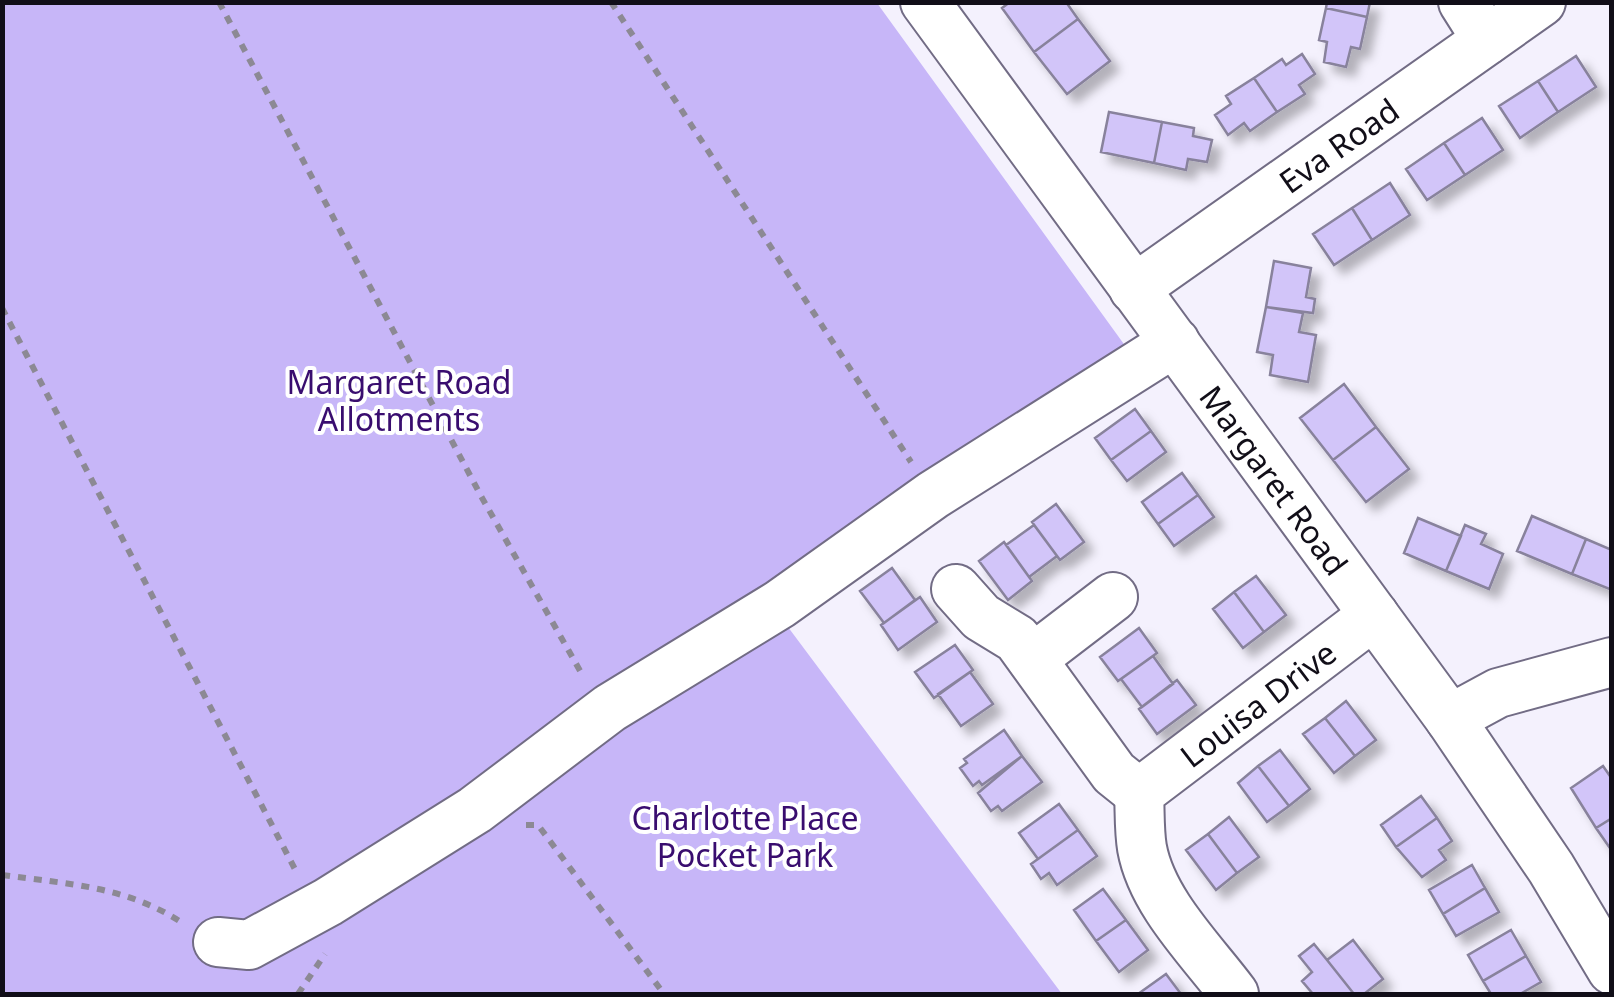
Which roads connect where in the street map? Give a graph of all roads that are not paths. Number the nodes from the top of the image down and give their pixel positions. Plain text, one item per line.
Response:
1 (924, 2) edge
2 (1541, 2) edge
3 (1475, 21) edge
4 (1134, 289) junction
5 (1175, 342) junction
6 (956, 589) dead end
7 (1113, 597) dead end
8 (1374, 615) junction
9 (1032, 660) junction
10 (1612, 662) edge
11 (1450, 719) junction
12 (1139, 792) junction
13 (218, 942) road end
14 (1612, 970) edge
15 (1234, 994) edge

1 - 4 street, Margaret Road
2 - 3 street, Eva Road
3 - 4 street, Eva Road
4 - 5 street, Margaret Road
5 - 8 street, Margaret Road
5 - 13 street
6 - 9 street
7 - 9 street
8 - 11 street, Margaret Road
8 - 12 street, Louisa Drive
9 - 12 street
10 - 11 street
11 - 14 street, Margaret Road
12 - 15 street

